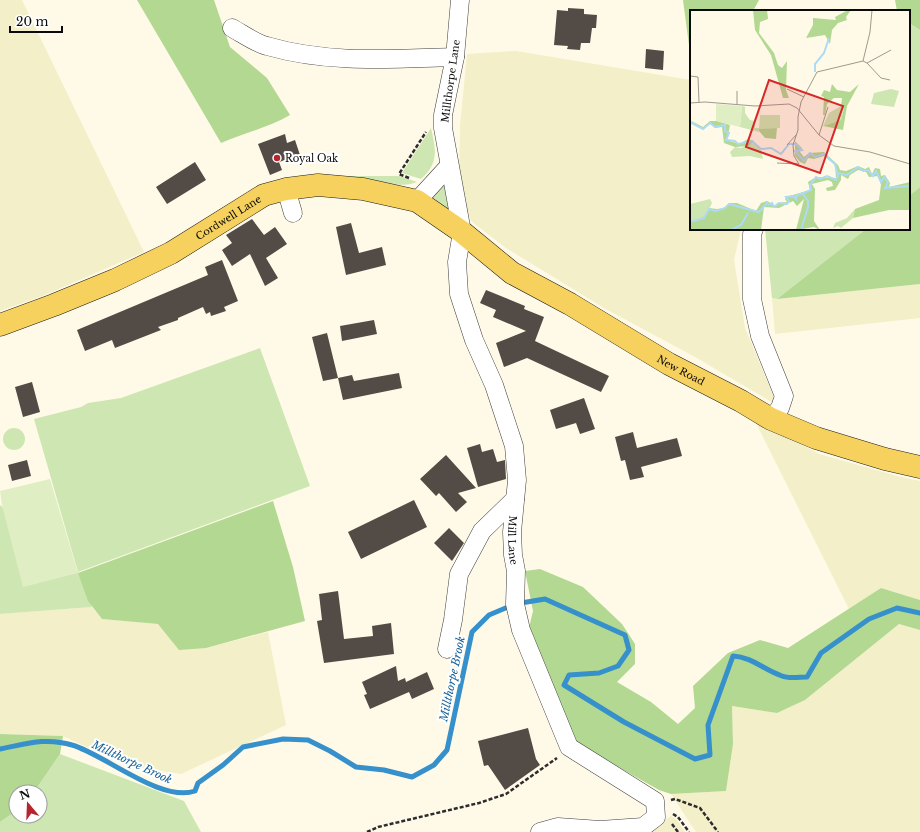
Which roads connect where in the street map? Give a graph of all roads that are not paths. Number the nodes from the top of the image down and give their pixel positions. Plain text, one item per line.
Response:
1 (460, 0) edge
2 (232, 28) dead end
3 (455, 57) junction
4 (449, 166) junction
5 (286, 189) junction
6 (424, 193) junction
7 (293, 213) dead end
8 (754, 230) edge
9 (462, 232) junction
10 (0, 325) edge
11 (771, 419) junction
12 (920, 467) edge
13 (515, 499) junction
14 (447, 649) dead end
15 (540, 832) edge

1 - 3 street, Millthorpe Lane
2 - 3 street
3 - 4 street, Millthorpe Lane
4 - 6 street
4 - 9 street, Millthorpe Lane
5 - 6 main road, Cordwell Lane
5 - 7 street
5 - 10 main road, Cordwell Lane
6 - 9 main road, Cordwell Lane
8 - 11 street
9 - 11 main road, New Road
9 - 13 street, Mill Lane
11 - 12 main road, New Road
13 - 14 street
13 - 15 street, Mill Lane

